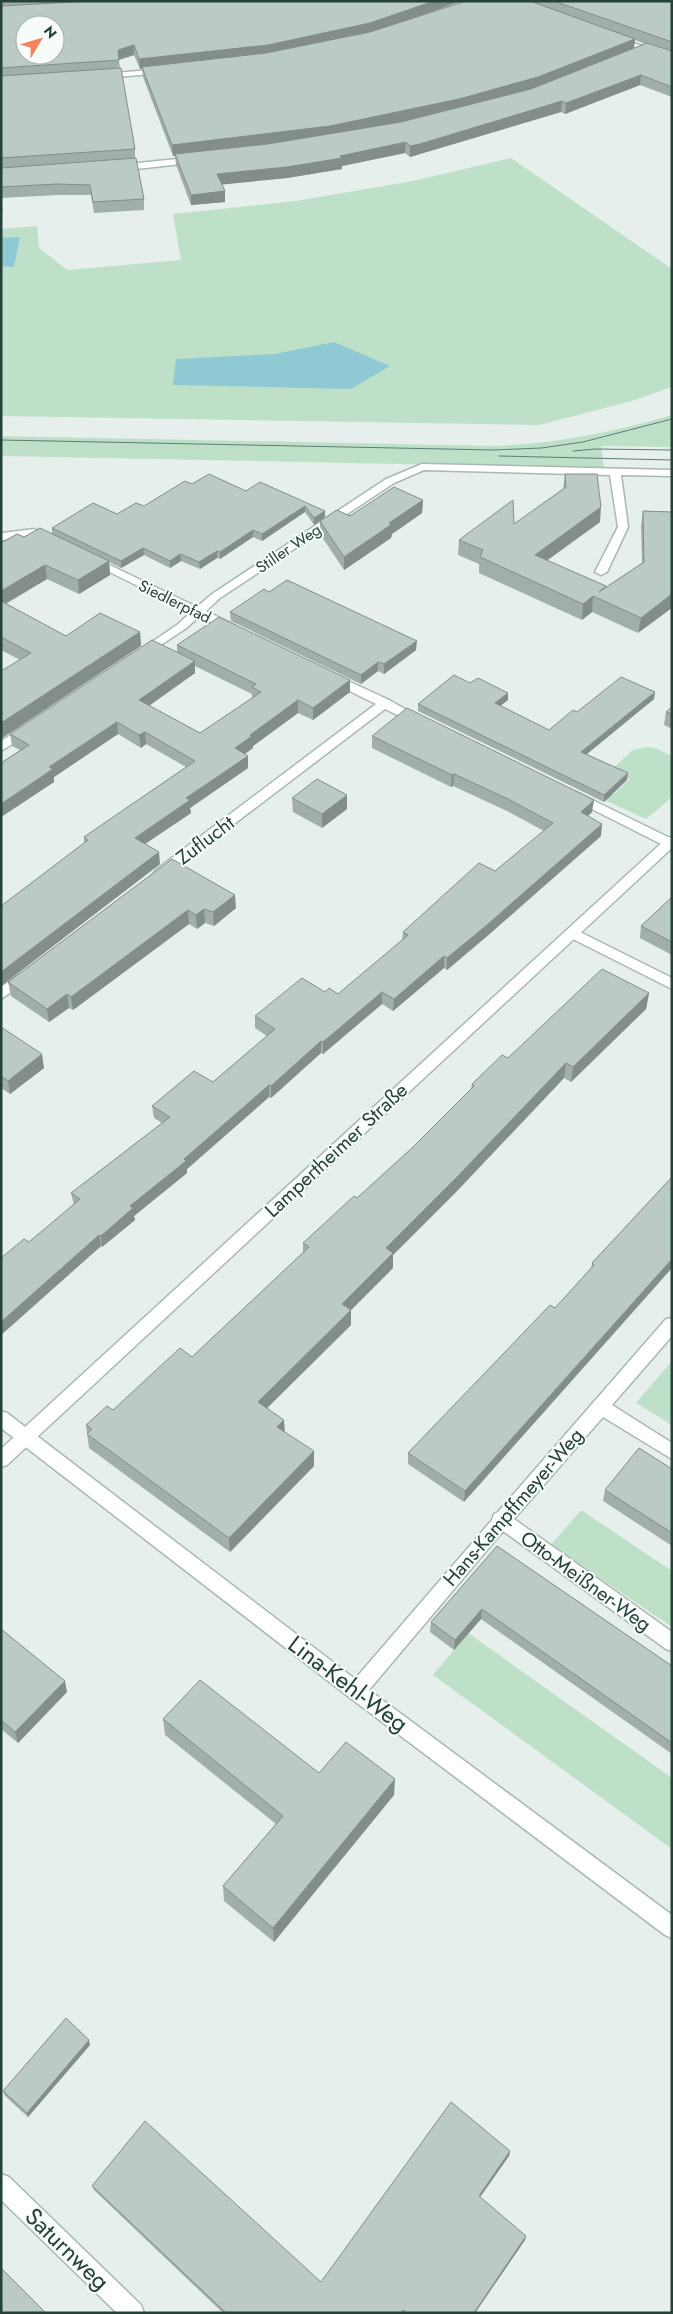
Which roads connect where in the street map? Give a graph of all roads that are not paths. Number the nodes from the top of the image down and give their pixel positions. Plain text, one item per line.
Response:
1 (607, 35) edge
2 (645, 48) junction
3 (633, 53) edge
4 (672, 58) edge
5 (169, 71) edge
6 (91, 77) edge
7 (210, 159) edge
8 (107, 168) edge
9 (615, 471) junction
10 (672, 473) edge
11 (1, 538) edge
12 (60, 545) edge
13 (86, 557) edge
14 (601, 572) dead end
15 (198, 612) junction
16 (243, 634) edge
17 (132, 660) edge
18 (323, 673) edge
19 (385, 704) junction
20 (42, 720) edge
21 (428, 724) edge
22 (1, 747) edge
23 (565, 790) edge
24 (671, 842) edge
25 (150, 882) edge
26 (572, 933) junction
27 (33, 970) edge
28 (672, 984) edge
29 (1, 994) edge
30 (672, 1324) edge
31 (601, 1407) junction
32 (1, 1418) edge
33 (26, 1437) junction
34 (672, 1452) edge
35 (1, 1460) edge
36 (500, 1520) junction
37 (672, 1643) edge
38 (356, 1691) junction
39 (672, 1928) edge
40 (1, 2184) edge
41 (134, 2313) edge

1 - 2 street
2 - 3 street
2 - 4 street
5 - 6 street
7 - 8 street
9 - 10 street, Stiller Weg
9 - 14 street
9 - 15 street, Stiller Weg
11 - 12 street
13 - 15 street, Siedlerpfad
15 - 16 street, Siedlerpfad
15 - 17 street, Stiller Weg
18 - 19 street
19 - 21 street
19 - 25 street, Zuflucht
20 - 22 street
23 - 24 street
24 - 26 street, Lampertheimer Straße
26 - 28 street
26 - 33 street, Lampertheimer Straße
27 - 29 street
30 - 31 street, Hans-Kampffmeyer-Weg
31 - 34 street
31 - 36 street, Hans-Kampffmeyer-Weg
32 - 33 street, Lina-Kehl-Weg
33 - 35 street, Lampertheimer Straße
33 - 38 street, Lina-Kehl-Weg
36 - 37 street, Otto-Meißner-Weg
36 - 38 street, Hans-Kampffmeyer-Weg
38 - 39 street, Lina-Kehl-Weg
40 - 41 street, Saturnweg

